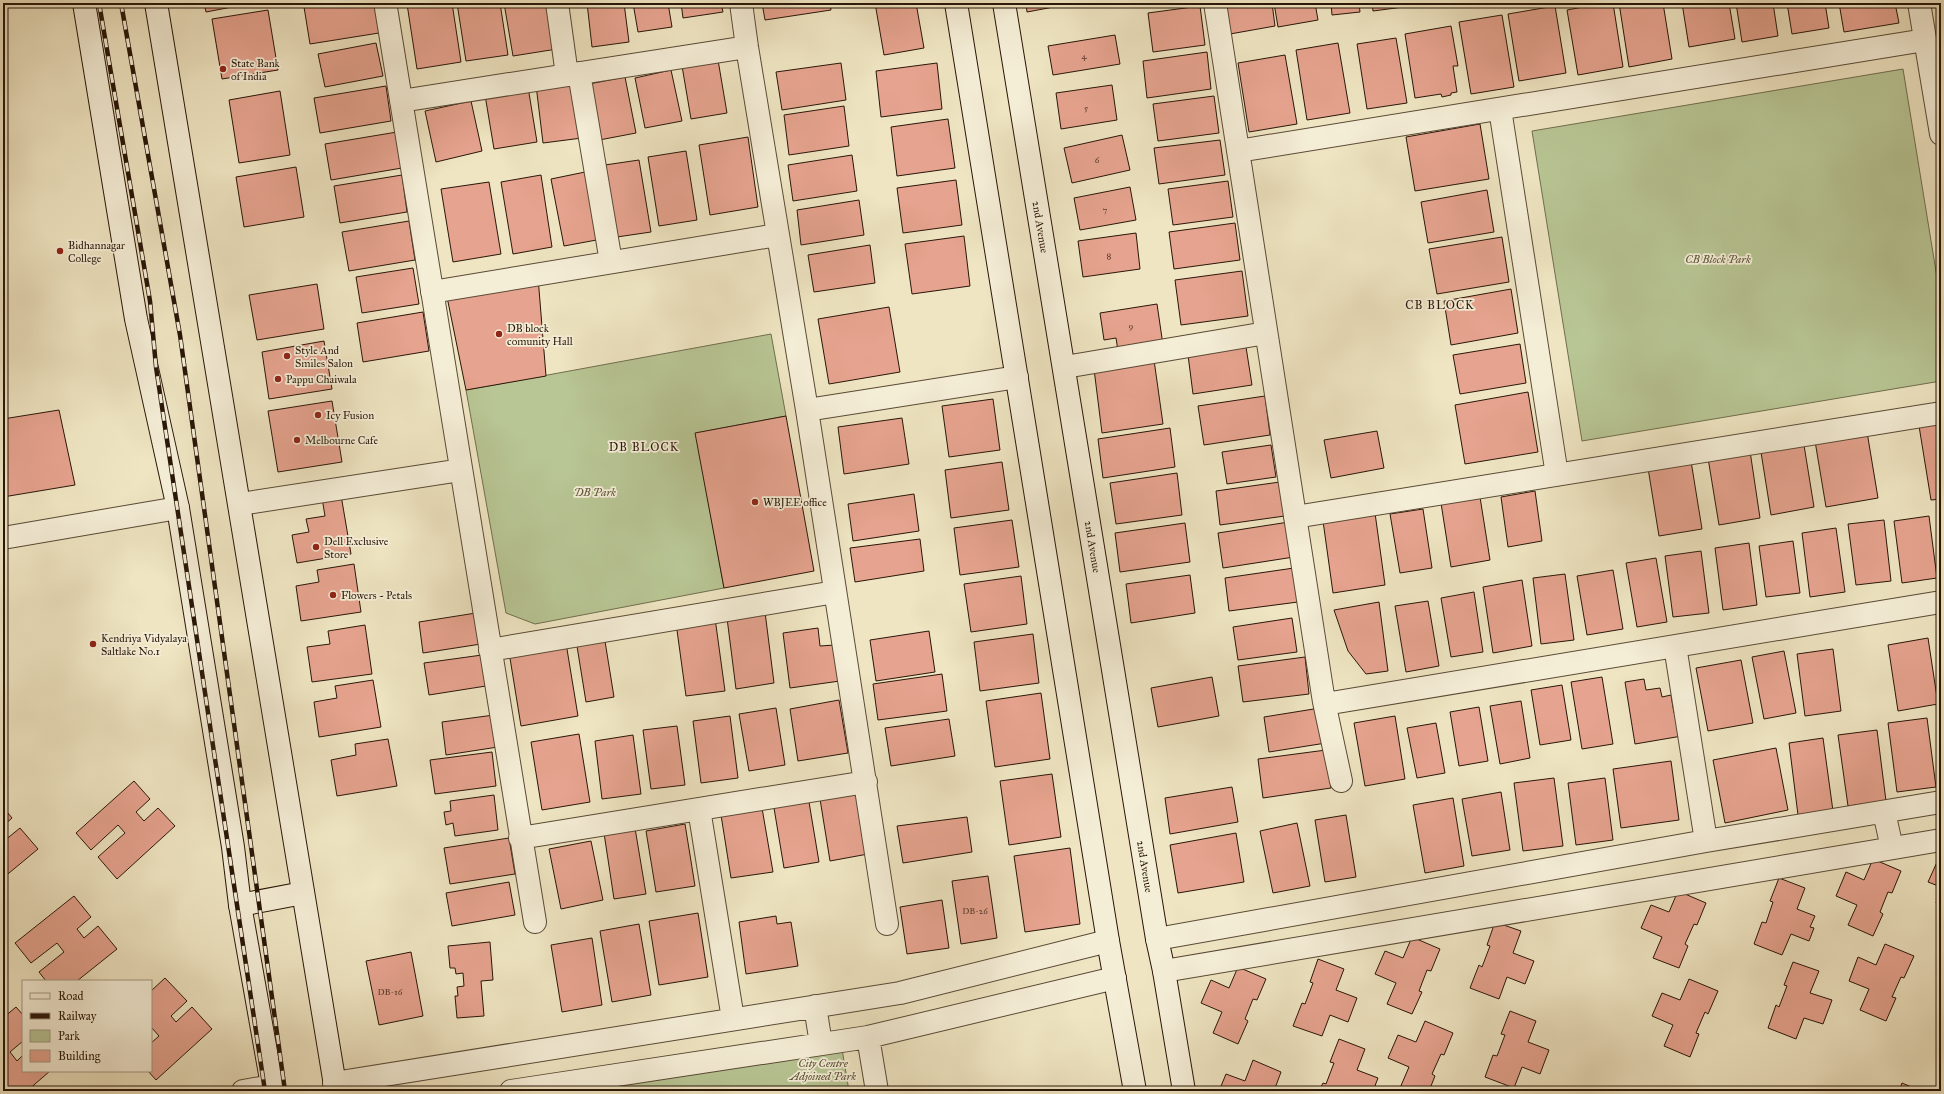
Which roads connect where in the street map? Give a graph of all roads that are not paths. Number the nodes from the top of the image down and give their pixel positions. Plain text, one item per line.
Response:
1 (84, 3) edge
2 (156, 3) edge
3 (557, 3) edge
4 (741, 3) edge
5 (956, 3) edge
6 (1004, 3) edge
7 (1215, 3) edge
8 (1919, 3) edge
9 (386, 8) dead end
10 (1925, 40) junction
11 (746, 46) junction
12 (573, 74) junction
13 (401, 101) junction
14 (1500, 109) junction
15 (1941, 134) edge
16 (1238, 151) junction
17 (777, 235) junction
18 (611, 262) junction
19 (432, 292) junction
20 (1266, 333) junction
21 (1065, 367) junction
22 (1017, 377) junction
23 (807, 410) junction
24 (1941, 413) edge
25 (460, 470) junction
26 (1557, 475) junction
27 (240, 504) junction
28 (178, 508) junction
29 (1295, 517) junction
30 (3, 538) edge
31 (835, 592) junction
32 (1941, 602) edge
33 (1675, 646) junction
34 (490, 650) junction
35 (1325, 704) junction
36 (1341, 781) dead end
37 (866, 782) junction
38 (1941, 802) edge
39 (699, 809) junction
40 (1884, 812) junction
41 (520, 838) junction
42 (1941, 840) edge
43 (1706, 841) junction
44 (1892, 848) junction
45 (304, 893) junction
46 (240, 905) junction
47 (535, 922) dead end
48 (887, 924) dead end
49 (1157, 939) junction
50 (1108, 941) junction
51 (1164, 971) junction
52 (1115, 978) junction
53 (815, 1006) junction
54 (733, 1019) junction
55 (868, 1036) junction
56 (821, 1044) junction
57 (335, 1087) edge
58 (272, 1089) edge
59 (1179, 1090) edge
60 (243, 1091) edge
61 (511, 1091) edge
62 (877, 1091) edge
63 (1134, 1091) edge

1 - 28 street
2 - 27 street
3 - 12 street
4 - 11 street
5 - 22 street
6 - 21 street, 2nd Avenue
7 - 16 street
8 - 10 street
9 - 13 street
10 - 14 street
10 - 15 street
11 - 12 street
11 - 17 street
12 - 13 street
12 - 18 street
13 - 19 street
14 - 16 street
14 - 26 street
16 - 20 street
17 - 18 street
17 - 23 street
18 - 19 street
19 - 25 street
20 - 21 street
20 - 29 street
21 - 49 street, 2nd Avenue
22 - 23 street
22 - 50 street
23 - 31 street
24 - 26 street
25 - 27 street
25 - 34 street
26 - 29 street
27 - 45 street
28 - 30 street
28 - 46 street
29 - 35 street
31 - 34 street
31 - 37 street
32 - 33 street
33 - 35 street
33 - 43 street
34 - 41 street
35 - 36 street
37 - 39 street
37 - 48 street
38 - 40 street
39 - 41 street
39 - 54 street
40 - 43 street
40 - 44 street
41 - 47 street
42 - 44 street
43 - 49 street
44 - 51 street
45 - 46 street
45 - 57 street
46 - 58 street
49 - 51 street, 2nd Avenue
50 - 52 street
50 - 53 street
51 - 59 street, 2nd Avenue
52 - 55 street
52 - 63 street
53 - 54 street
53 - 56 street
54 - 57 street
55 - 56 street
55 - 62 street
56 - 61 street
58 - 60 street

